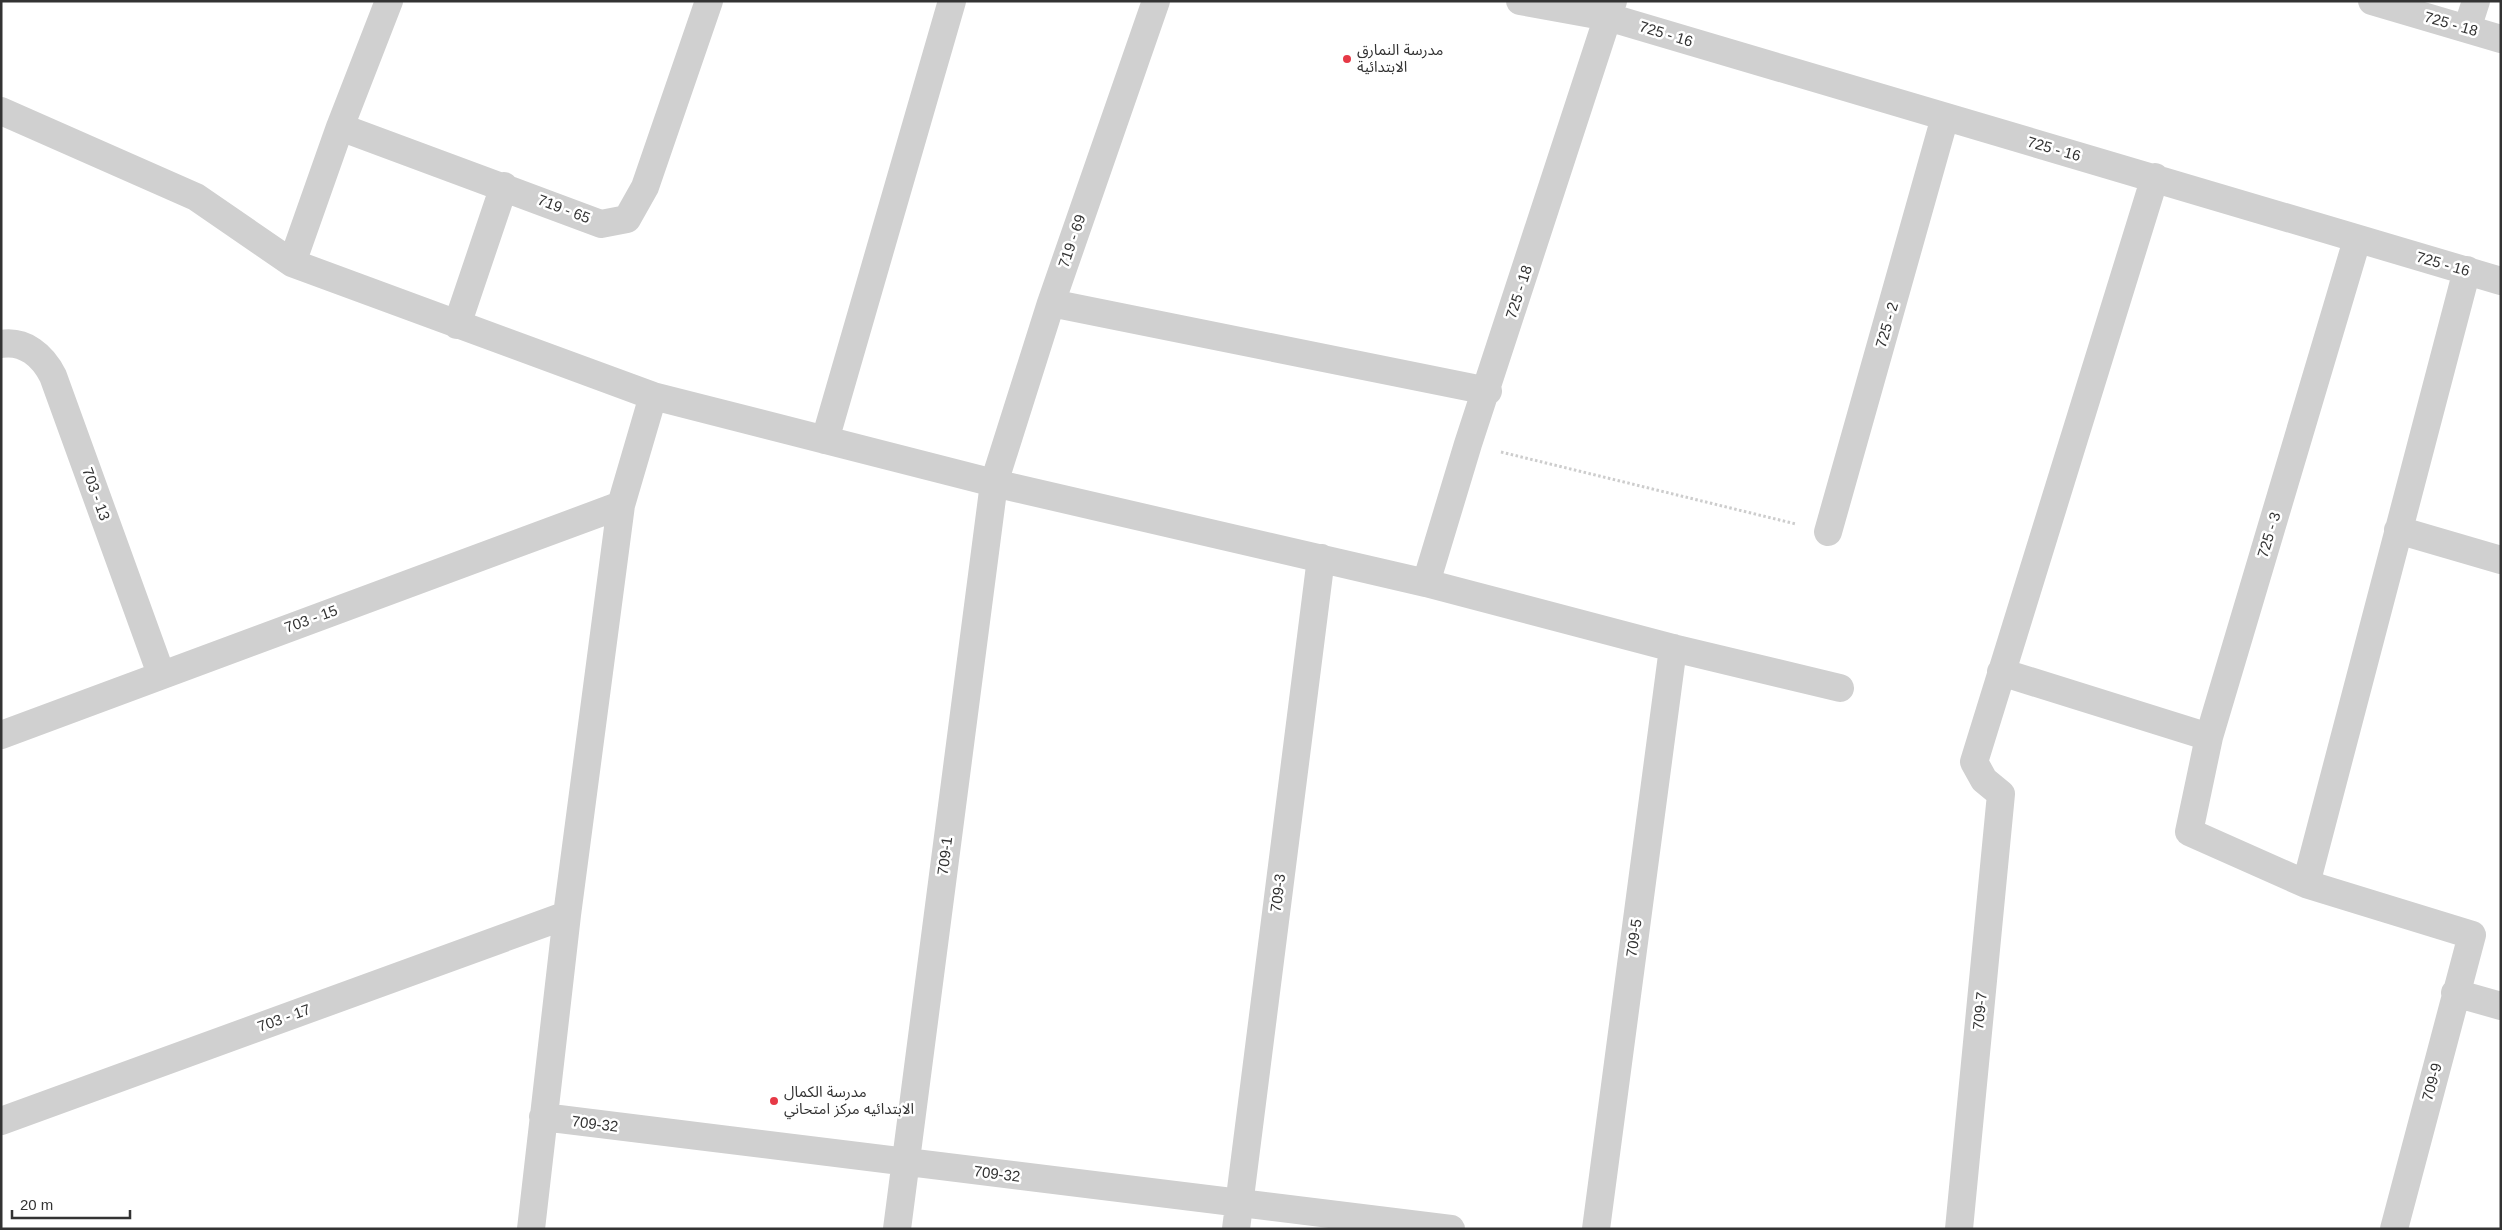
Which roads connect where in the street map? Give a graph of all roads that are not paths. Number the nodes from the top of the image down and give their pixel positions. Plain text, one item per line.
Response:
1 (389, 1) edge
2 (709, 1) edge
3 (952, 1) edge
4 (1156, 1) edge
5 (1520, 1) edge
6 (2372, 1) edge
7 (2476, 1) edge
8 (1610, 9) edge
9 (2467, 29) junction
10 (2501, 39) edge
11 (1, 110) edge
12 (1945, 117) junction
13 (340, 127) junction
14 (2155, 178) junction
15 (504, 186) junction
16 (2357, 240) junction
17 (292, 263) junction
18 (2466, 270) junction
19 (2501, 281) edge
20 (1051, 302) junction
21 (457, 325) junction
22 (1, 344) edge
23 (1488, 391) junction
24 (652, 396) junction
25 (825, 440) junction
26 (994, 483) junction
27 (621, 505) junction
28 (2398, 530) junction
29 (1828, 532) road end
30 (1321, 558) junction
31 (2501, 560) edge
32 (1426, 583) junction
33 (1672, 648) junction
34 (2001, 672) junction
35 (161, 674) junction
36 (1840, 688) dead end
37 (1, 735) edge
38 (2209, 737) junction
39 (2306, 884) junction
40 (567, 915) junction
41 (2455, 993) junction
42 (2501, 1006) edge
43 (543, 1117) junction
44 (1, 1121) edge
45 (906, 1163) junction
46 (1237, 1216) edge
47 (531, 1229) edge
48 (897, 1229) edge
49 (1451, 1229) edge
50 (1596, 1229) edge
51 (1958, 1229) edge
52 (2394, 1229) edge

1 - 13 street
2 - 15 street, 719 - 65
3 - 25 street
4 - 20 street, 719 - 69
5 - 8 street, 725 - 16
6 - 9 street, 725 - 18
7 - 9 street
8 - 12 street, 725 - 16
8 - 23 street, 725 - 18
9 - 10 street, 725 - 18
11 - 17 street
12 - 14 street, 725 - 16
12 - 29 street, 725 - 2
13 - 15 street, 719 - 65
13 - 17 street
14 - 16 street, 725 - 16
14 - 34 street
15 - 21 street
16 - 18 street, 725 - 16
16 - 38 street, 725 - 3
17 - 21 street
18 - 19 street, 725 - 16
18 - 28 street
20 - 23 street
20 - 26 street, 719 - 69
21 - 24 street
22 - 35 street, 703 - 13
23 - 32 street, 725 - 18
24 - 25 street
24 - 27 street
25 - 26 street
26 - 30 street
26 - 45 street, 709-1
27 - 35 street, 703 - 15
27 - 40 street
28 - 31 street
28 - 39 street
30 - 32 street
30 - 46 street, 709-3
32 - 33 street
33 - 36 street
33 - 50 street, 709-5
34 - 38 street
34 - 51 street, 709-7
35 - 37 street, 703 - 15
38 - 39 street, 725 - 3
39 - 41 street, 709-9
40 - 43 street
40 - 44 street, 703 - 17
41 - 42 street
41 - 52 street, 709-9
43 - 45 street, 709-32
43 - 47 street
45 - 46 street, 709-32
45 - 48 street, 709-1
46 - 49 street, 709-32

